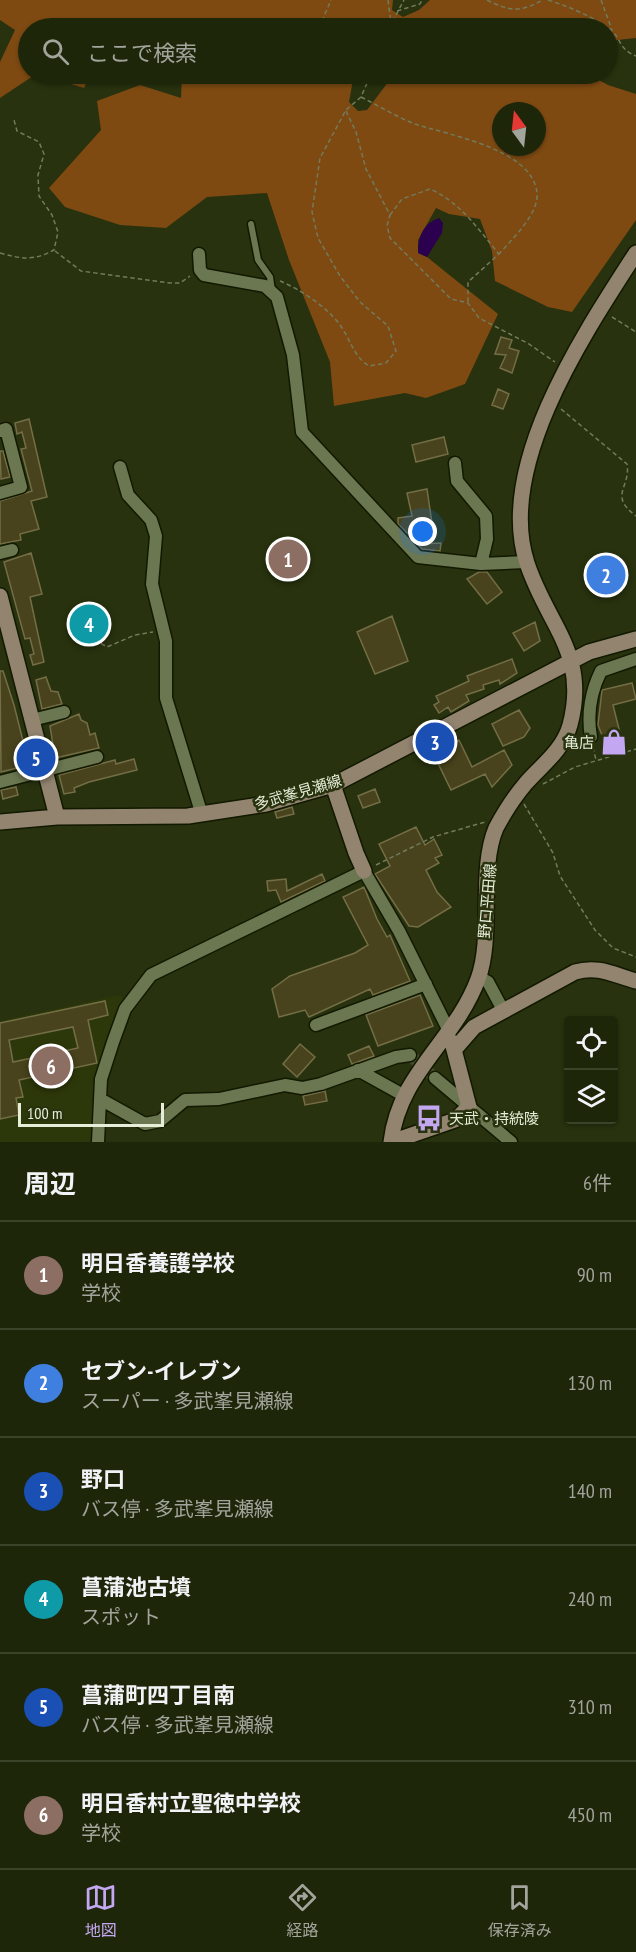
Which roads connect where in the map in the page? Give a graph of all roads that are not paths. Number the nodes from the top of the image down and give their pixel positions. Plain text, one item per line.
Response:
1 (251, 224) dead end
2 (636, 253) edge
3 (199, 254) dead end
4 (273, 293) junction
5 (0, 431) edge
6 (454, 463) dead end
7 (120, 467) dead end
8 (0, 493) edge
9 (526, 562) junction
10 (481, 564) junction
11 (0, 596) edge
12 (2, 615) edge
13 (636, 639) edge
14 (636, 659) edge
15 (572, 660) junction
16 (64, 712) dead end
17 (32, 720) junction
18 (591, 737) road end
19 (97, 757) dead end
20 (46, 771) junction
21 (0, 782) edge
22 (333, 785) junction
23 (202, 814) junction
24 (57, 817) junction
25 (0, 822) edge
26 (364, 871) junction
27 (479, 977) junction
28 (636, 981) edge
29 (426, 984) junction
30 (503, 1010) junction
31 (316, 1026) dead end
32 (450, 1031) junction
33 (453, 1050) junction
34 (410, 1055) dead end
35 (358, 1070) junction
36 (435, 1078) tunnel mouth
37 (403, 1095) junction
38 (100, 1099) junction
39 (469, 1107) junction
40 (98, 1142) edge
41 (391, 1142) edge
42 (511, 1142) edge

1 - 4 lane
2 - 9 main road
3 - 4 street
4 - 10 street
5 - 8 street
6 - 10 street
7 - 23 street
9 - 10 street
9 - 15 main road
11 - 12 main road
12 - 17 main road
13 - 15 main road, 多武峯見瀬線
14 - 18 street
15 - 22 main road, 多武峯見瀬線
15 - 27 main road, 野口平田線
16 - 17 street
17 - 20 main road
19 - 20 street
20 - 21 street
20 - 24 main road
22 - 23 main road, 多武峯見瀬線
22 - 26 main road
23 - 24 main road, 多武峯見瀬線
24 - 25 main road, 多武峯見瀬線
26 - 29 street
26 - 38 street
27 - 30 street
27 - 32 main road, 野口平田線
28 - 30 main road
29 - 31 street
29 - 32 street
30 - 33 main road
32 - 33 main road
32 - 37 main road, 野口平田線
33 - 39 main road
34 - 35 street
35 - 37 street
35 - 38 street
36 - 39 street
37 - 41 main road, 野口平田線
38 - 40 street
39 - 41 main road
39 - 42 street

